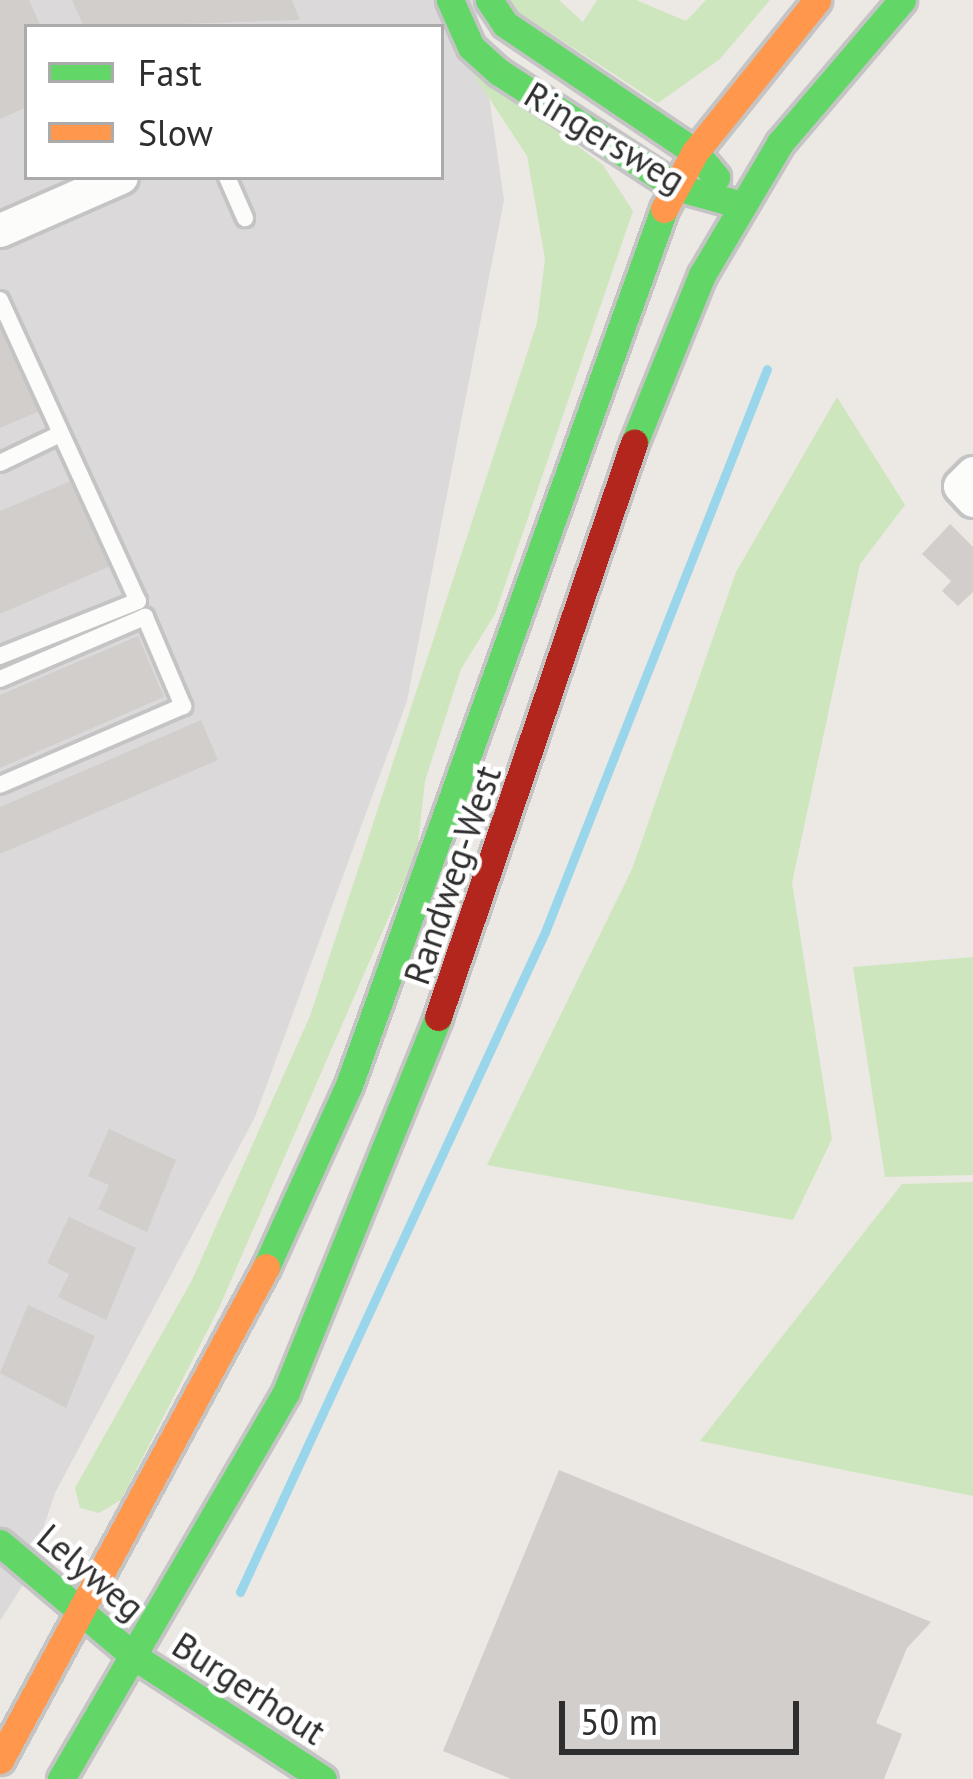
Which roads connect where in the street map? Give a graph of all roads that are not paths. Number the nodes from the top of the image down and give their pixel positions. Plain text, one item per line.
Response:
1 (817, 0) edge
2 (902, 0) edge
3 (464, 12) edge
4 (695, 152) junction
5 (114, 180) edge
6 (228, 180) edge
7 (676, 187) junction
8 (738, 204) junction
9 (245, 218) dead end
10 (0, 230) edge
11 (0, 300) edge
12 (60, 434) junction
13 (0, 463) edge
14 (0, 656) edge
15 (0, 680) edge
16 (0, 785) edge
17 (0, 1543) edge
18 (82, 1618) junction
19 (135, 1657) junction
20 (0, 1760) edge
21 (61, 1779) edge
22 (323, 1779) edge

1 - 4 main road, Randweg-West
2 - 8 main road, Randweg-West
3 - 4 main road, Ringersweg
3 - 7 main road, Ringersweg
4 - 7 main road, Randweg-West
4 - 8 main road, Ringersweg
5 - 10 street
6 - 9 lane
7 - 8 main road, Ringersweg
7 - 18 main road, Randweg-West
8 - 19 main road, Randweg-West
11 - 12 lane
12 - 13 lane
12 - 14 lane
15 - 16 lane
17 - 18 main road, Lelyweg
18 - 19 main road, Lelyweg
18 - 20 main road, Randweg-West
19 - 21 main road, Randweg-West
19 - 22 main road, Burgerhout

